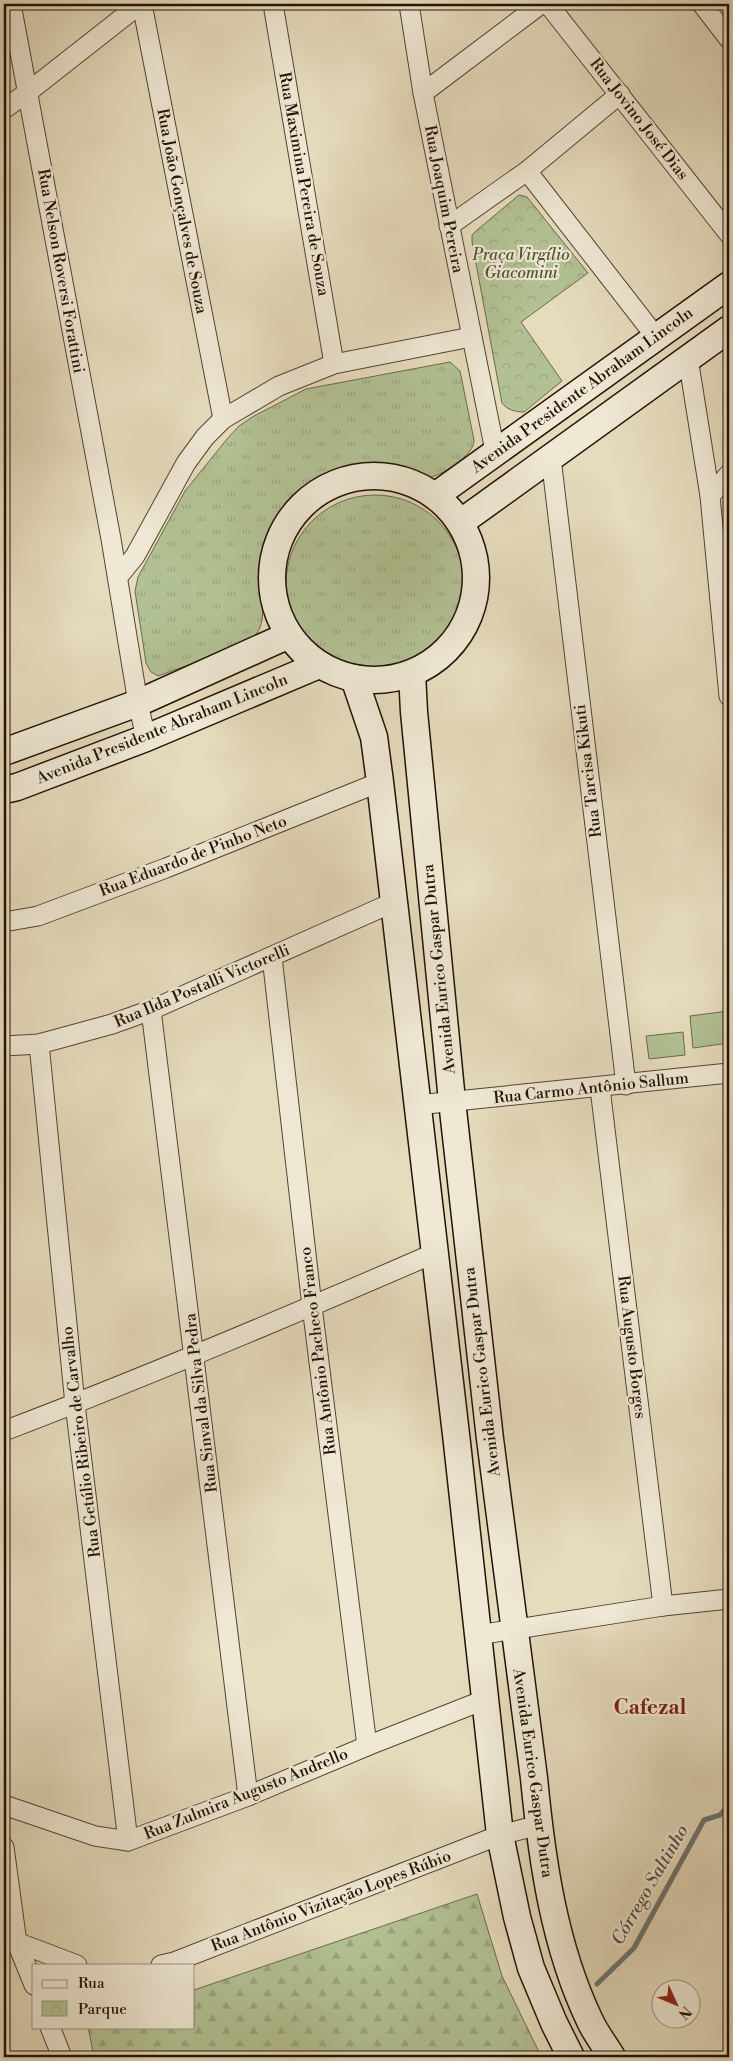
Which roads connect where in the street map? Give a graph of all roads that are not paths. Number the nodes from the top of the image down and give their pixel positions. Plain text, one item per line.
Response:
1 (11, 4) edge
2 (141, 4) edge
3 (274, 4) edge
4 (409, 4) edge
5 (541, 4) edge
6 (548, 4) edge
7 (702, 4) edge
8 (729, 39) edge
9 (28, 92) junction
10 (423, 93) junction
11 (620, 94) junction
12 (4, 109) edge
13 (527, 171) junction
14 (449, 226) junction
15 (729, 234) edge
16 (729, 285) edge
17 (729, 329) edge
18 (656, 337) junction
19 (471, 338) junction
20 (688, 358) junction
21 (334, 364) junction
22 (223, 419) junction
23 (495, 451) junction
24 (551, 458) junction
25 (729, 474) edge
26 (435, 496) junction
27 (710, 496) junction
28 (460, 523) junction
29 (149, 528) junction
30 (111, 539) junction
31 (118, 577) junction
32 (289, 635) junction
33 (727, 663) edge
34 (319, 665) junction
35 (412, 673) junction
36 (354, 678) junction
37 (729, 696) edge
38 (138, 702) junction
39 (146, 738) junction
40 (4, 752) edge
41 (380, 782) junction
42 (4, 790) edge
43 (394, 902) junction
44 (4, 922) edge
45 (272, 957) junction
46 (151, 1010) junction
47 (38, 1044) junction
48 (4, 1046) edge
49 (729, 1073) edge
50 (626, 1085) junction
51 (600, 1088) junction
52 (452, 1101) junction
53 (417, 1105) junction
54 (435, 1253) junction
55 (312, 1306) junction
56 (195, 1355) junction
57 (75, 1404) junction
58 (4, 1431) edge
59 (490, 1439) junction
60 (457, 1444) junction
61 (729, 1598) edge
62 (664, 1606) junction
63 (514, 1630) junction
64 (478, 1634) junction
65 (484, 1700) junction
66 (367, 1746) junction
67 (248, 1796) junction
68 (4, 1805) edge
69 (539, 1825) junction
70 (500, 1835) junction
71 (128, 1841) junction
72 (4, 1847) edge
73 (10, 1940) edge
74 (74, 1964) edge
75 (165, 1964) edge
76 (32, 1981) edge
77 (50, 2028) edge
78 (62, 2057) edge
79 (571, 2057) edge
80 (612, 2057) edge

1 - 9 street, Rua Nelson Roversi Forattini
2 - 9 street
2 - 22 street, Rua João Gonçalves de Souza
3 - 21 street, Rua Maximina Pereira de Souza
4 - 10 street, Rua Joaquim Pereira
5 - 10 street
6 - 11 street, Rua Jovino José Dias
7 - 8 street
9 - 12 street
9 - 30 street, Rua Nelson Roversi Forattini
10 - 14 street, Rua Joaquim Pereira
11 - 13 street
11 - 15 street, Rua Jovino José Dias
13 - 14 street
13 - 18 street
14 - 19 street, Rua Joaquim Pereira
16 - 18 street, Avenida Presidente Abraham Lincoln
17 - 20 street
18 - 23 street, Avenida Presidente Abraham Lincoln
19 - 21 street
19 - 23 street, Rua Joaquim Pereira
20 - 24 street
20 - 27 street
21 - 22 street
22 - 29 street
23 - 26 street, Avenida Presidente Abraham Lincoln
24 - 28 street
24 - 50 street, Rua Tarcisa Kikuti
25 - 27 street
26 - 28 street
26 - 32 street
27 - 33 street
28 - 35 street
29 - 30 street
29 - 31 street
30 - 31 street, Rua Nelson Roversi Forattini
31 - 38 street, Rua Nelson Roversi Forattini
32 - 34 street
32 - 38 street, Avenida Presidente Abraham Lincoln
33 - 37 street
34 - 36 street
34 - 39 street, Avenida Presidente Abraham Lincoln
35 - 36 street
35 - 52 street, Avenida Eurico Gaspar Dutra
36 - 41 street, Avenida Eurico Gaspar Dutra
38 - 39 street, Rua Nelson Roversi Forattini
38 - 40 street, Avenida Presidente Abraham Lincoln
39 - 42 street, Avenida Presidente Abraham Lincoln
41 - 43 street, Avenida Eurico Gaspar Dutra
41 - 44 street, Rua Eduardo de Pinho Neto
43 - 45 street, Rua Ilda Postalli Victorelli
43 - 53 street, Avenida Eurico Gaspar Dutra
45 - 46 street, Rua Ilda Postalli Victorelli
45 - 55 street, Rua Antônio Pacheco Franco
46 - 47 street, Rua Ilda Postalli Victorelli
46 - 56 street, Rua Sinval da Silva Pedra
47 - 48 street, Rua Ilda Postalli Victorelli
47 - 57 street, Rua Getúlio Ribeiro de Carvalho
49 - 50 street, Rua Carmo Antônio Sallum
50 - 51 street, Rua Carmo Antônio Sallum
51 - 52 street, Rua Carmo Antônio Sallum
51 - 62 street, Rua Augusto Borges
52 - 53 street, Rua Carmo Antônio Sallum
52 - 59 street, Avenida Eurico Gaspar Dutra
53 - 54 street, Avenida Eurico Gaspar Dutra
54 - 55 street
54 - 60 street, Avenida Eurico Gaspar Dutra
55 - 56 street
55 - 66 street, Rua Antônio Pacheco Franco
56 - 57 street
56 - 67 street, Rua Sinval da Silva Pedra
57 - 58 street
57 - 71 street, Rua Getúlio Ribeiro de Carvalho
59 - 60 street
59 - 63 street, Avenida Eurico Gaspar Dutra
60 - 64 street, Avenida Eurico Gaspar Dutra
61 - 62 street
62 - 63 street
63 - 64 street
63 - 69 street, Avenida Eurico Gaspar Dutra
64 - 65 street, Avenida Eurico Gaspar Dutra
65 - 66 street, Rua Zulmira Augusto Andrello
65 - 70 street, Avenida Eurico Gaspar Dutra
66 - 67 street, Rua Zulmira Augusto Andrello
67 - 71 street, Rua Zulmira Augusto Andrello
68 - 71 street, Rua Zulmira Augusto Andrello
69 - 70 street, Rua Antônio Vizitação Lopes Rúbio
69 - 80 street, Avenida Eurico Gaspar Dutra
70 - 75 street, Rua Antônio Vizitação Lopes Rúbio
70 - 79 street, Avenida Eurico Gaspar Dutra
72 - 73 street
73 - 74 street
73 - 76 street
77 - 78 street

